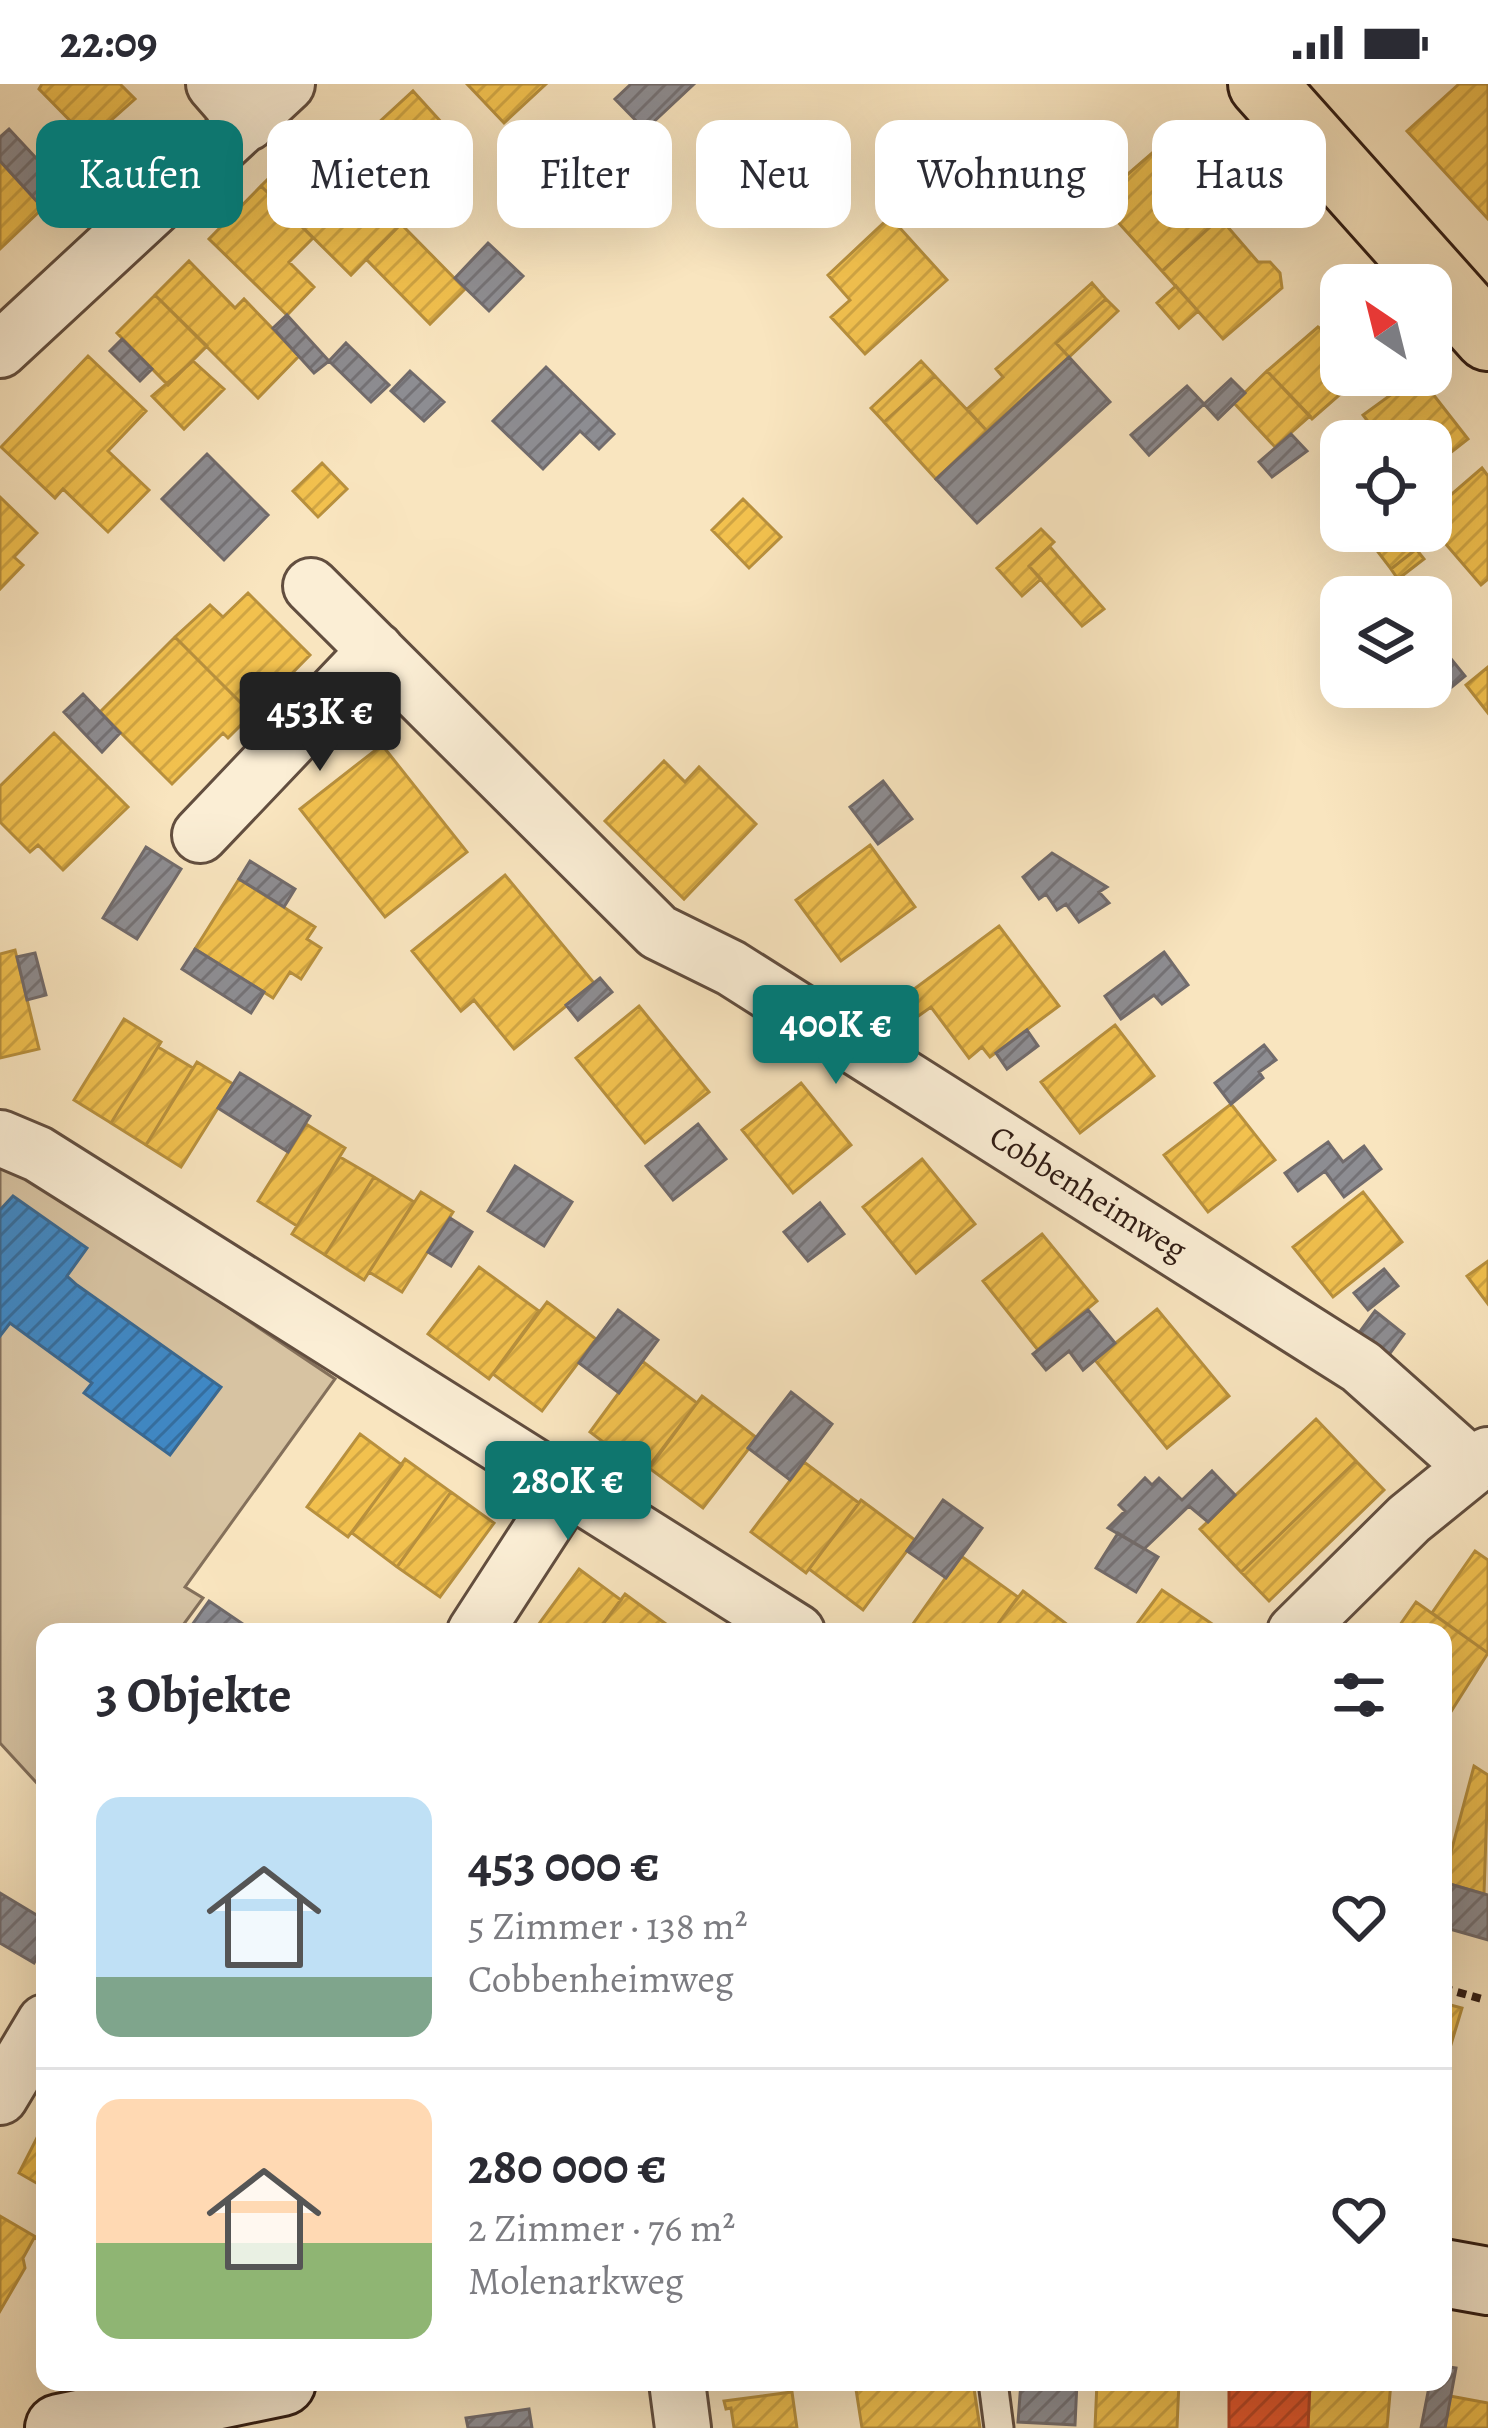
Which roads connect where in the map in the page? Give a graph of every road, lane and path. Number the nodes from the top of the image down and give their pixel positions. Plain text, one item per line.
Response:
1 (287, 84) edge
2 (1262, 84) edge
3 (231, 103) edge
4 (1488, 337) edge
5 (0, 350) edge
6 (311, 586) dead end
7 (376, 650) junction
8 (200, 835) dead end
9 (0, 1138) edge
10 (1480, 1460) edge
11 (567, 1490) junction
12 (481, 1623) edge
13 (781, 1623) edge
14 (1304, 1623) edge
15 (1452, 1991) edge
16 (1482, 2000) dead end
17 (36, 2007) edge
18 (0, 2096) edge
19 (1452, 2275) edge
20 (1488, 2281) edge
21 (238, 2391) edge
22 (678, 2391) edge
23 (994, 2391) edge
24 (59, 2428) edge
25 (683, 2428) edge
26 (999, 2428) edge

1 - 3 street
2 - 4 main road
3 - 5 street
6 - 7 street, Cobbenheimweg
7 - 8 street
7 - 10 street, Cobbenheimweg
9 - 11 street
10 - 14 street
11 - 12 street
11 - 13 street
15 - 16 path
17 - 18 street
19 - 20 street
21 - 24 street
22 - 25 street
23 - 26 lane

